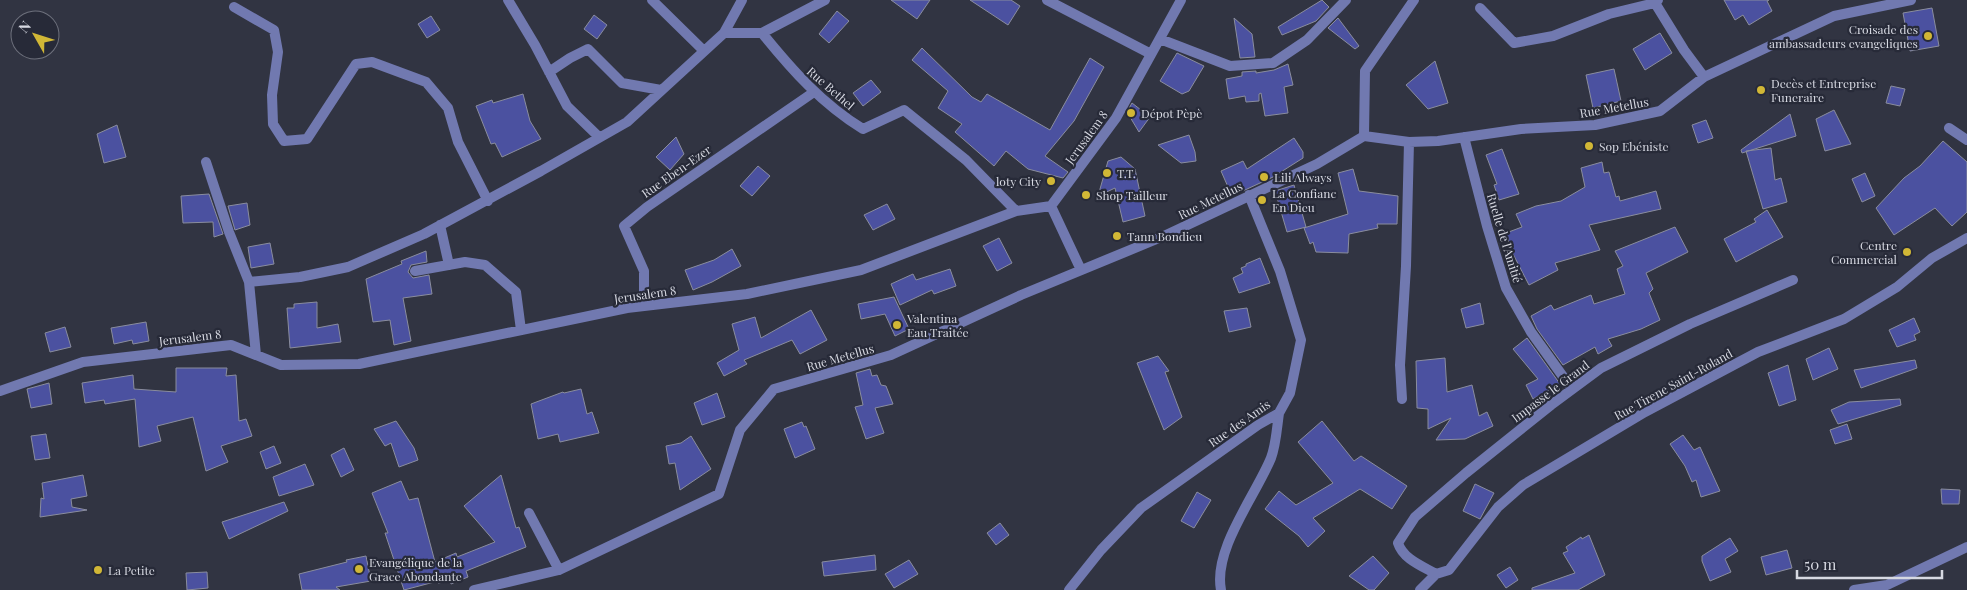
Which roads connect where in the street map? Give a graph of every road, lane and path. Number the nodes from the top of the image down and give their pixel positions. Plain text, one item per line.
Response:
1 (508, 0) edge
2 (652, 0) edge
3 (742, 0) edge
4 (825, 0) edge
5 (1048, 0) edge
6 (1181, 0) edge
7 (1346, 0) edge
8 (1414, 0) edge
9 (1911, 0) edge
10 (1656, 1) edge
11 (234, 7) dead end
12 (1480, 8) dead end
13 (724, 33) junction
14 (762, 34) junction
15 (1160, 39) junction
16 (704, 50) junction
17 (1151, 54) junction
18 (549, 72) junction
19 (1704, 77) junction
20 (662, 90) junction
21 (814, 92) junction
22 (1949, 128) dead end
23 (1364, 136) junction
24 (599, 137) junction
25 (1464, 137) junction
26 (1967, 140) edge
27 (1409, 142) junction
28 (206, 162) dead end
29 (1249, 195) junction
30 (488, 201) junction
31 (1051, 206) junction
32 (1016, 211) junction
33 (440, 225) junction
34 (1967, 238) edge
35 (449, 264) junction
36 (1081, 270) junction
37 (415, 271) dead end
38 (1793, 280) dead end
39 (249, 282) junction
40 (644, 306) junction
41 (521, 330) junction
42 (256, 355) junction
43 (1572, 389) junction
44 (0, 391) edge
45 (1402, 399) dead end
46 (1279, 413) junction
47 (529, 514) dead end
48 (1967, 548) edge
49 (559, 570) junction
50 (1436, 574) junction
51 (474, 590) edge
52 (1069, 590) edge
53 (1221, 590) edge
54 (1420, 590) edge
55 (1854, 590) edge

1 - 18 street
2 - 16 street
3 - 13 street
4 - 14 street
5 - 17 street
6 - 15 street, Jerusalem 8
7 - 15 street
8 - 23 street
9 - 19 street, Rue Metellus
10 - 12 street
10 - 19 street
11 - 30 street
13 - 14 street
13 - 16 street
14 - 21 street, Rue Bethel
15 - 17 street, Jerusalem 8
16 - 20 street
17 - 31 street, Jerusalem 8
18 - 20 street
18 - 24 street
19 - 25 street, Rue Metellus
20 - 24 street
21 - 32 street, Rue Bethel
21 - 40 street, Rue Eben-Ezer
22 - 26 street
23 - 27 street, Rue Metellus
23 - 29 street, Rue Metellus
24 - 30 street
25 - 27 street, Rue Metellus
25 - 43 street, Ruelle de l'Amitié
27 - 45 street
28 - 39 street
29 - 36 street, Rue Metellus
29 - 46 street, Rue des Amis
30 - 33 street
31 - 32 street, Jerusalem 8
31 - 36 street
32 - 40 street, Jerusalem 8
33 - 35 street
33 - 39 street
34 - 50 street, Rue Tirene Saint-Roland
35 - 37 street
35 - 41 street
36 - 49 street, Rue Metellus
38 - 43 street, Impasse le Grand
39 - 42 street
40 - 41 street, Jerusalem 8
41 - 42 street, Jerusalem 8
42 - 44 street, Jerusalem 8
43 - 50 street, Impasse le Grand
46 - 52 street, Rue des Amis
46 - 53 street
47 - 49 street
48 - 55 street
49 - 51 street, Rue Metellus
50 - 54 street, Rue Tirene Saint-Roland

